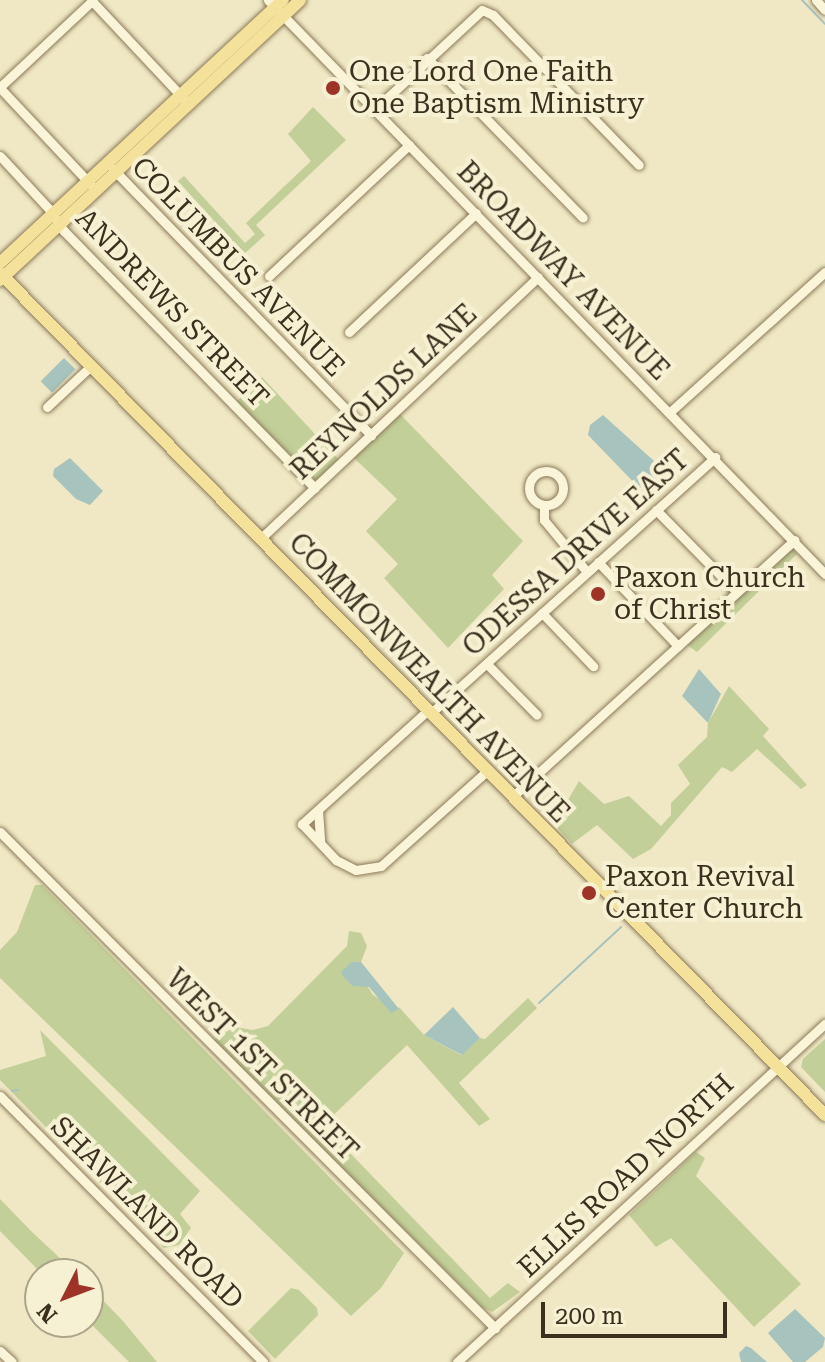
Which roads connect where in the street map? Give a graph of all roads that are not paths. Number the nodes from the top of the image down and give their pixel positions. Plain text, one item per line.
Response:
1 (92, 0) edge
2 (300, 0) edge
3 (816, 0) edge
4 (277, 6) edge
5 (825, 10) edge
6 (427, 58) junction
7 (0, 88) edge
8 (185, 100) junction
9 (374, 110) junction
10 (409, 145) junction
11 (0, 156) edge
12 (639, 165) dead end
13 (112, 168) junction
14 (92, 186) junction
15 (476, 213) junction
16 (583, 218) dead end
17 (57, 220) junction
18 (0, 263) edge
19 (825, 272) edge
20 (269, 276) dead end
21 (1, 277) edge
22 (538, 277) junction
23 (349, 332) dead end
24 (91, 366) junction
25 (47, 407) dead end
26 (670, 412) junction
27 (371, 435) junction
28 (715, 457) junction
29 (315, 488) junction
30 (544, 505) dead end
31 (656, 510) junction
32 (260, 539) junction
33 (794, 540) junction
34 (598, 562) junction
35 (587, 572) junction
36 (825, 574) edge
37 (737, 592) junction
38 (542, 613) junction
39 (678, 646) junction
40 (487, 664) junction
41 (593, 666) dead end
42 (429, 712) junction
43 (537, 715) dead end
44 (487, 771) junction
45 (512, 797) junction
46 (318, 810) junction
47 (0, 832) edge
48 (321, 843) junction
49 (825, 1024) edge
50 (778, 1066) junction
51 (0, 1096) edge
52 (825, 1115) edge
53 (495, 1328) junction
54 (0, 1351) edge
55 (12, 1362) edge
56 (263, 1362) edge
57 (457, 1362) edge

1 - 7 street
1 - 8 street
2 - 4 main road
3 - 5 street
4 - 8 main road
4 - 9 street, BROADWAY AVENUE
6 - 9 street
6 - 12 street
6 - 16 street
7 - 14 street, COLUMBUS AVENUE
8 - 13 main road
9 - 10 street, BROADWAY AVENUE
10 - 15 street, BROADWAY AVENUE
10 - 20 street
11 - 17 street, ANDREWS STREET
13 - 14 main road
13 - 27 street, COLUMBUS AVENUE
14 - 17 main road
15 - 22 street, BROADWAY AVENUE
15 - 23 street
17 - 18 main road
17 - 21 main road
17 - 29 street, ANDREWS STREET
19 - 26 street
21 - 24 main road, COMMONWEALTH AVENUE
22 - 26 street, BROADWAY AVENUE
22 - 27 street, REYNOLDS LANE
24 - 25 street
24 - 32 main road, COMMONWEALTH AVENUE
26 - 28 street, BROADWAY AVENUE
27 - 29 street, REYNOLDS LANE
28 - 31 street, ODESSA DRIVE EAST
28 - 33 street, BROADWAY AVENUE
29 - 32 street, REYNOLDS LANE
30 - 35 street
31 - 34 street, ODESSA DRIVE EAST
31 - 37 street
32 - 42 main road, COMMONWEALTH AVENUE
33 - 36 street, BROADWAY AVENUE
33 - 37 street
34 - 35 street, ODESSA DRIVE EAST
34 - 39 street
35 - 38 street, ODESSA DRIVE EAST
37 - 39 street
38 - 40 street, ODESSA DRIVE EAST
38 - 41 street
39 - 45 street
40 - 42 street, ODESSA DRIVE EAST
40 - 43 street
42 - 44 main road, COMMONWEALTH AVENUE
42 - 46 street, ODESSA DRIVE EAST
44 - 45 main road, COMMONWEALTH AVENUE
44 - 48 street
45 - 50 main road, COMMONWEALTH AVENUE
46 - 48 street
46 - 48 street, ODESSA DRIVE EAST
47 - 53 street, WEST 1ST STREET
49 - 50 street, ELLIS ROAD NORTH
50 - 52 main road, COMMONWEALTH AVENUE
50 - 53 street, ELLIS ROAD NORTH
51 - 56 street, SHAWLAND ROAD
53 - 57 street, ELLIS ROAD NORTH
54 - 55 street

